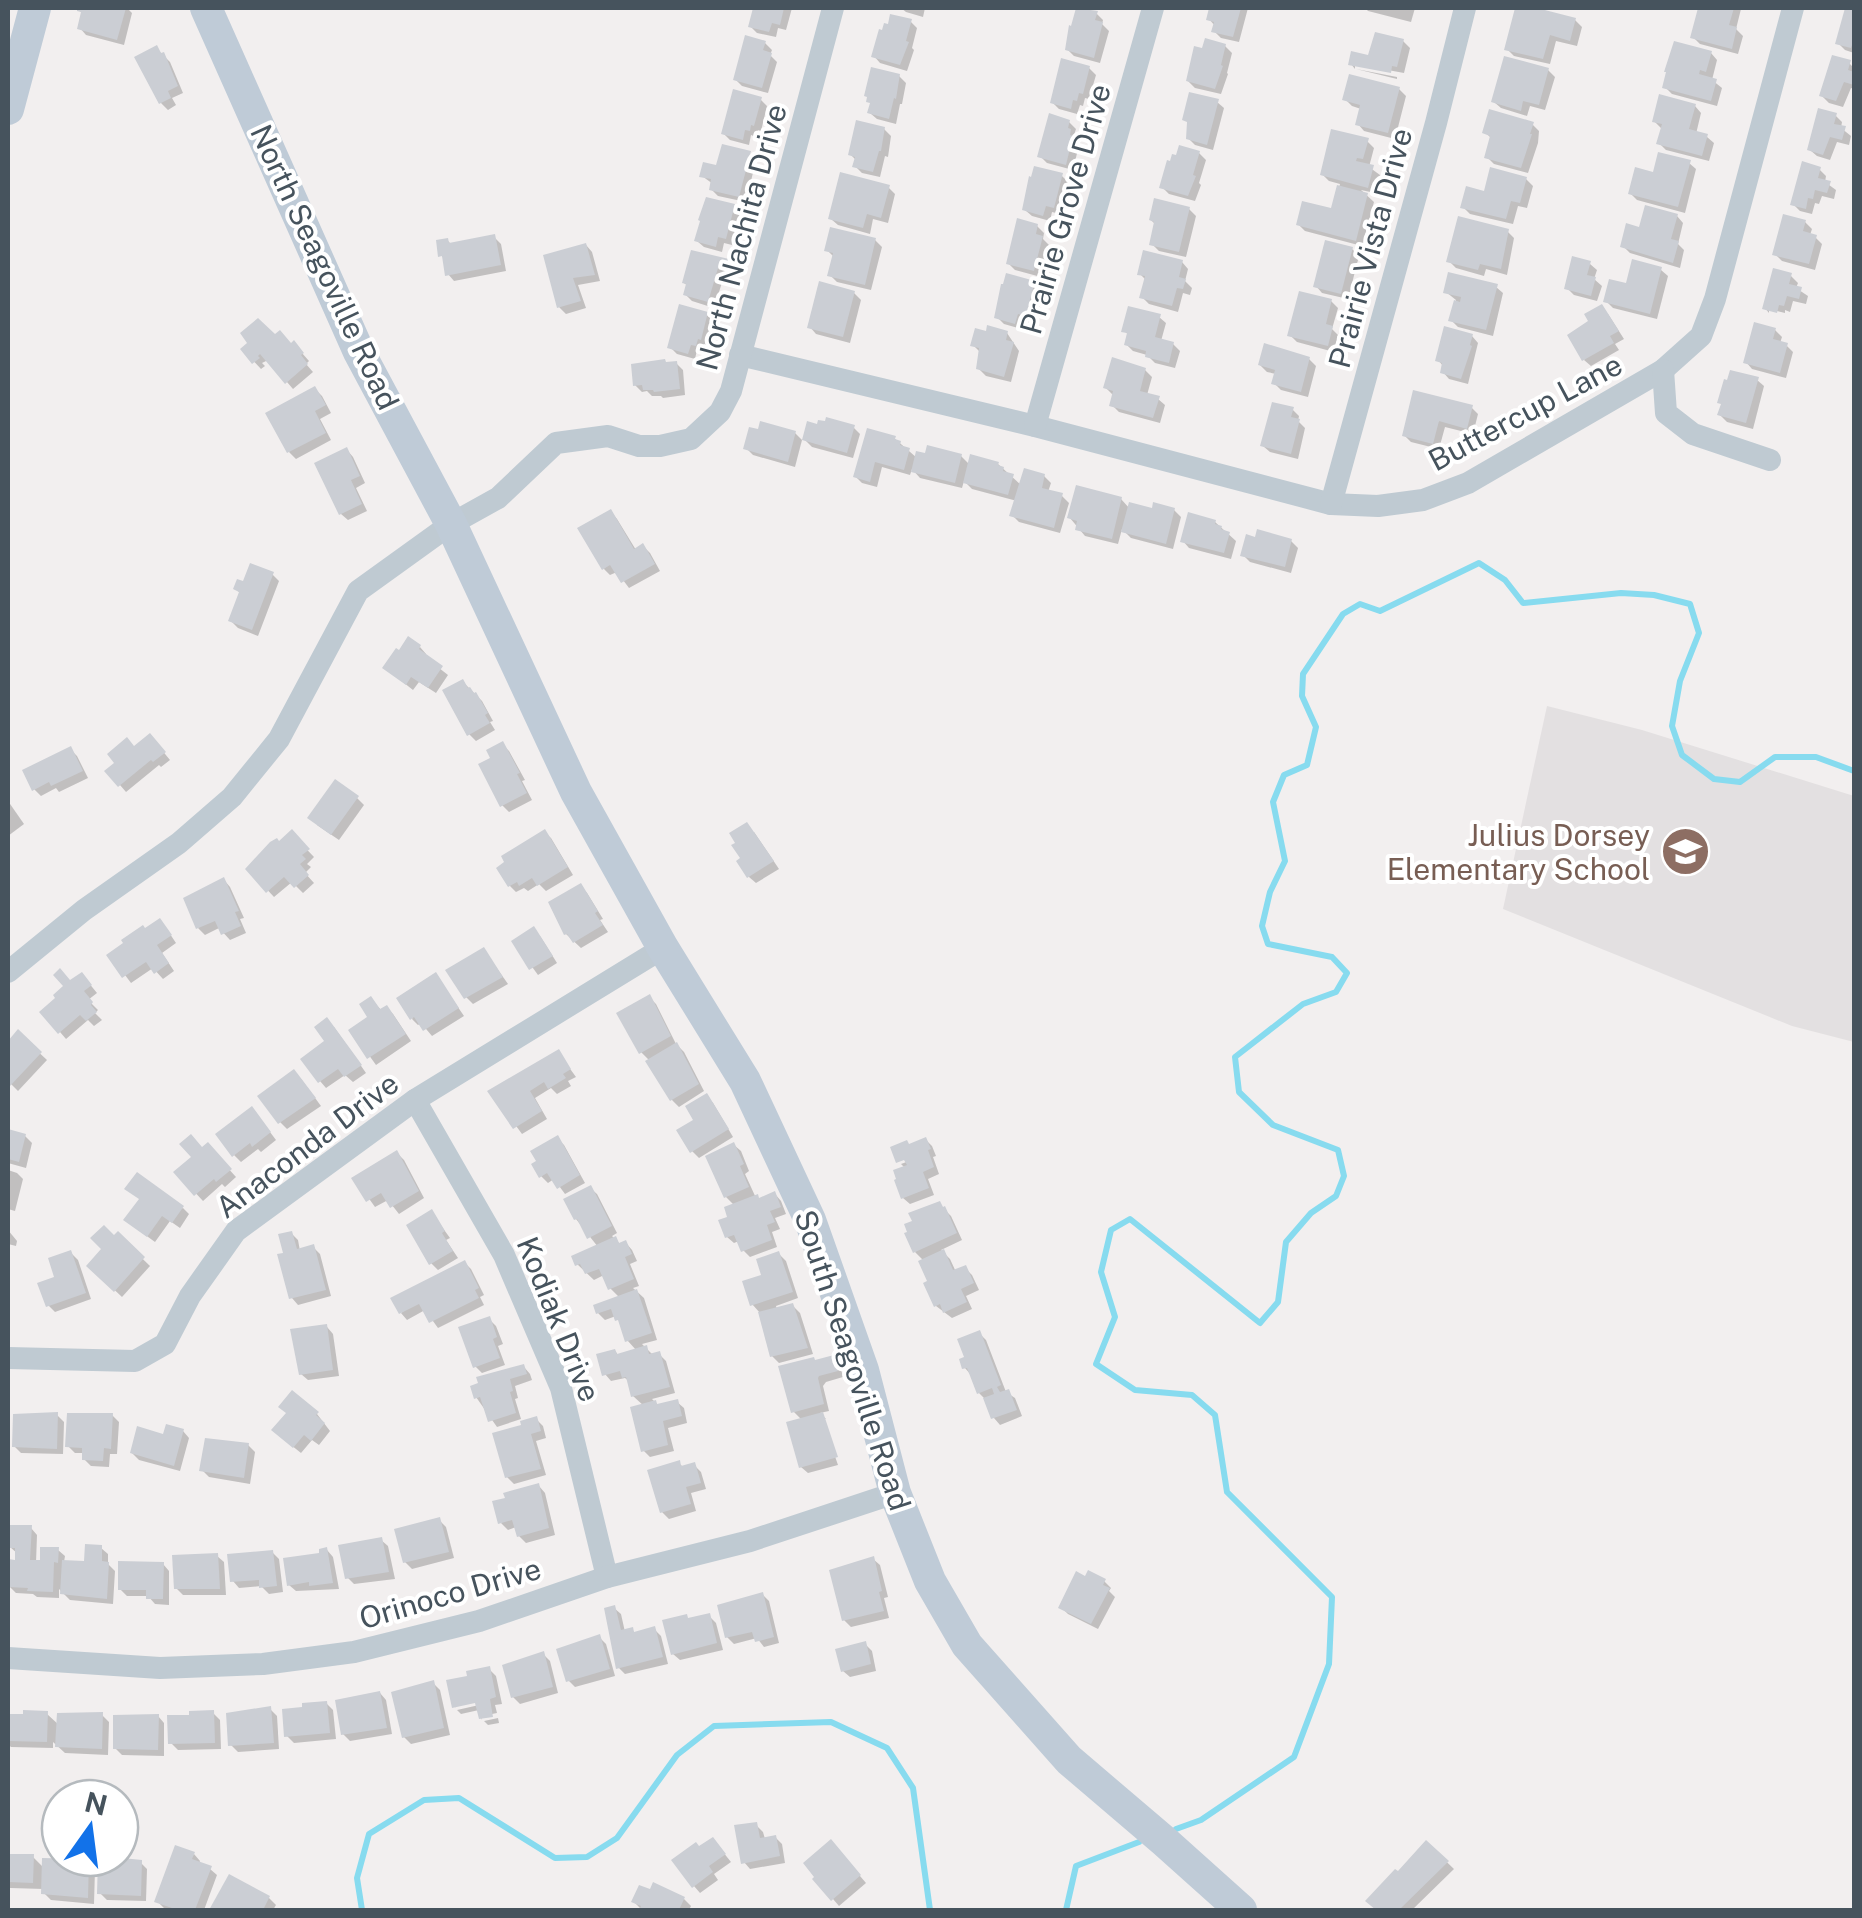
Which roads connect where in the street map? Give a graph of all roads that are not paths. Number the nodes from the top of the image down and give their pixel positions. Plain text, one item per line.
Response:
1 (34, 8) edge
2 (206, 8) edge
3 (833, 8) edge
4 (1153, 8) edge
5 (1465, 8) edge
6 (1793, 8) edge
7 (8, 108) edge
8 (740, 355) junction
9 (1663, 370) junction
10 (1036, 426) junction
11 (1770, 460) dead end
12 (1332, 504) junction
13 (451, 524) junction
14 (663, 948) junction
15 (8, 972) edge
16 (415, 1100) junction
17 (8, 1358) edge
18 (895, 1492) junction
19 (608, 1577) junction
20 (8, 1658) edge
21 (1242, 1910) edge

1 - 7 street
2 - 13 street, North Seagoville Road
3 - 8 street, North Nachita Drive
4 - 10 street, Prairie Grove Drive
5 - 12 street, Prairie Vista Drive
6 - 9 street, Buttercup Lane
8 - 10 street, Buttercup Lane
8 - 13 street, North Nachita Drive
9 - 11 street
9 - 12 street, Buttercup Lane
10 - 12 street, Buttercup Lane
13 - 14 street, South Seagoville Road
13 - 15 street, North Nachita Drive
14 - 16 street, Anaconda Drive
14 - 18 street, South Seagoville Road
16 - 17 street, Anaconda Drive
16 - 19 street, Kodiak Drive
18 - 19 street, Orinoco Drive
18 - 21 street, South Seagoville Road
19 - 20 street, Orinoco Drive

